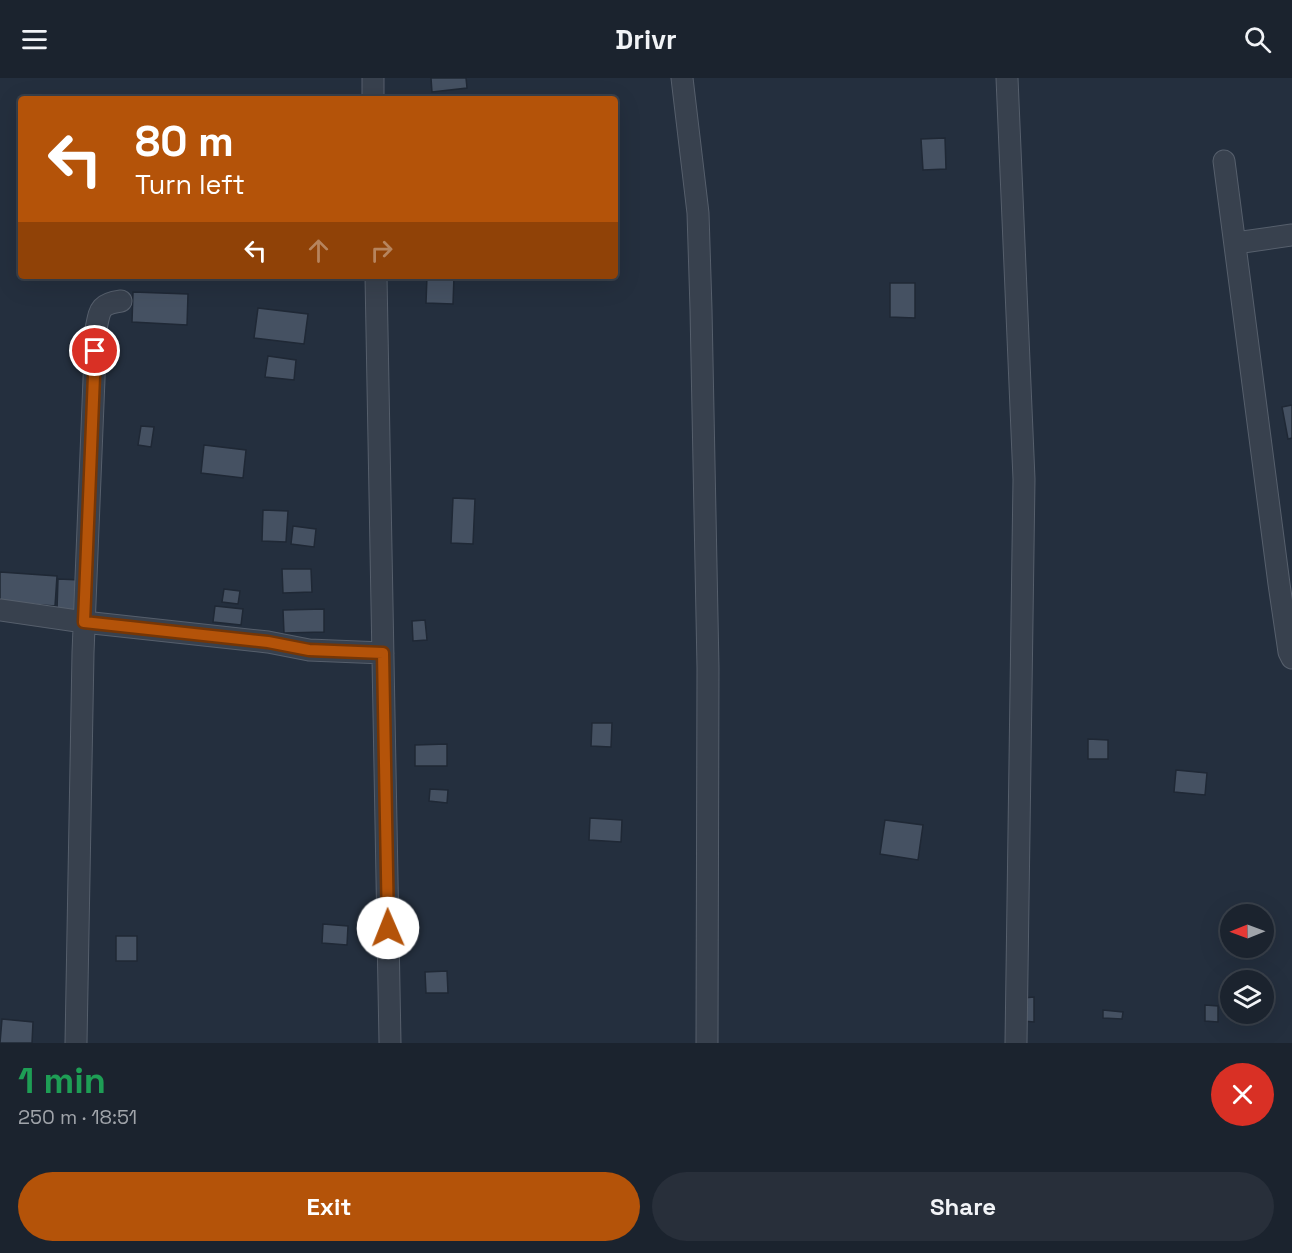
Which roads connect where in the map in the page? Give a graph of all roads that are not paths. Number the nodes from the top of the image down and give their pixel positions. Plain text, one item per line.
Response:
1 (373, 78) edge
2 (682, 78) edge
3 (1007, 78) edge
4 (373, 96) edge
5 (1224, 161) dead end
6 (1292, 235) edge
7 (1236, 243) junction
8 (376, 279) edge
9 (121, 301) dead end
10 (0, 610) edge
11 (84, 622) junction
12 (383, 653) junction
13 (1292, 658) edge
14 (76, 1043) edge
15 (390, 1043) edge
16 (707, 1043) edge
17 (1016, 1043) edge

1 - 4 street
2 - 16 street
3 - 17 street
5 - 7 street
6 - 7 street
7 - 13 street
8 - 12 street
9 - 11 street
10 - 11 street
11 - 12 street
11 - 14 street
12 - 15 street

